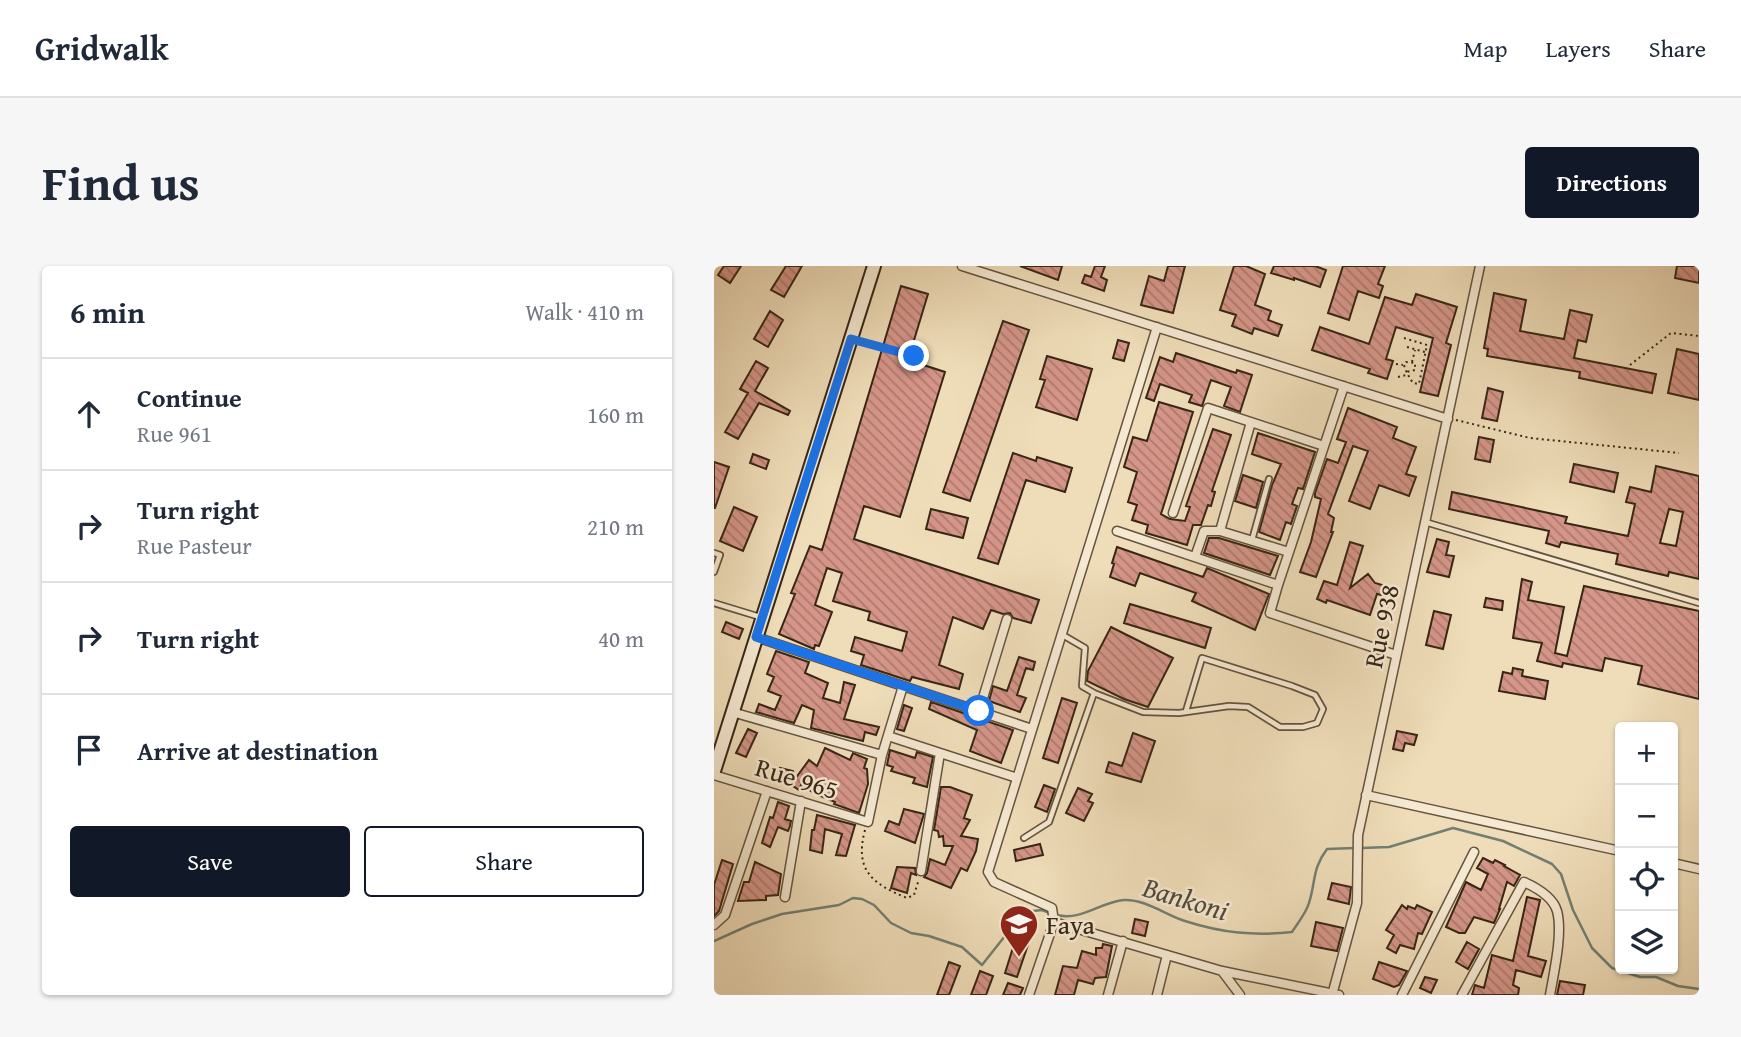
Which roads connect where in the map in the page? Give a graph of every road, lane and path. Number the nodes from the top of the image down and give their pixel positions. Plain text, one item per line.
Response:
1 (874, 266) edge
2 (962, 266) edge
3 (1480, 266) edge
4 (1157, 327) junction
5 (1699, 336) edge
6 (1404, 338) dead end
7 (851, 339) junction
8 (1407, 346) dead end
9 (1416, 349) junction
10 (1426, 352) junction
11 (914, 356) dead end
12 (1412, 362) junction
13 (1396, 364) dead end
14 (1404, 365) junction
15 (1630, 365) dead end
16 (1415, 366) junction
17 (1422, 367) junction
18 (1407, 374) junction
19 (1398, 377) dead end
20 (1344, 386) junction
21 (1448, 419) junction
22 (1251, 422) junction
23 (1324, 446) junction
24 (1679, 453) dead end
25 (1269, 479) dead end
26 (1173, 513) dead end
27 (1425, 522) junction
28 (1117, 531) dead end
29 (1220, 531) junction
30 (1251, 541) junction
31 (1289, 552) junction
32 (714, 553) edge
33 (1195, 557) junction
34 (714, 572) edge
35 (1278, 585) junction
36 (714, 603) edge
37 (1699, 603) edge
38 (762, 618) junction
39 (1007, 619) dead end
40 (1061, 634) junction
41 (756, 637) junction
42 (1396, 655) junction
43 (903, 686) junction
44 (1094, 693) junction
45 (979, 711) junction
46 (1186, 711) junction
47 (733, 712) junction
48 (1032, 729) junction
49 (888, 736) junction
50 (940, 753) junction
51 (882, 755) junction
52 (714, 773) edge
53 (1017, 778) junction
54 (766, 791) junction
55 (1366, 795) junction
56 (801, 801) junction
57 (868, 822) junction
58 (1024, 838) dead end
59 (1615, 850) edge
60 (1474, 852) dead end
61 (1678, 864) edge
62 (1699, 869) edge
63 (921, 871) joint
64 (785, 897) dead end
65 (1054, 922) junction
66 (714, 925) edge
67 (1123, 941) junction
68 (1167, 955) junction
69 (1222, 971) junction
70 (1232, 991) edge
71 (1029, 995) edge
72 (1108, 995) edge
73 (1157, 995) edge
74 (1240, 995) edge
75 (1332, 995) edge
76 (1339, 995) edge
77 (1402, 995) edge
78 (1462, 995) edge
79 (1550, 995) edge

1 - 7 main road
2 - 4 street
3 - 21 street, Rue 938
4 - 20 street
4 - 40 street
5 - 15 path
6 - 10 path
7 - 11 path
7 - 38 main road
8 - 9 path
9 - 10 path
9 - 12 path
10 - 17 path
12 - 14 path
12 - 16 path
13 - 14 path
14 - 18 path
16 - 17 path
16 - 18 path
17 - 18 path
18 - 19 path
20 - 21 street
20 - 23 street
21 - 24 path
21 - 27 street, Rue 938
22 - 23 street
22 - 26 street
22 - 29 street
23 - 31 street
25 - 30 lane
27 - 37 lane
27 - 42 street, Rue 938
28 - 33 street
29 - 30 street
29 - 33 street
30 - 31 street
31 - 35 street
32 - 34 lane
33 - 35 street
35 - 42 street
36 - 38 lane
38 - 41 main road
39 - 45 street
40 - 44 lane
40 - 48 street
41 - 43 street
41 - 47 main road
42 - 55 street, Rue 938
43 - 45 street
43 - 49 street
44 - 46 lane
44 - 58 lane
45 - 48 street
46 - 46 lane
47 - 51 street
47 - 52 main road
48 - 53 street
49 - 50 street
49 - 51 street
50 - 53 street
50 - 63 street
51 - 57 street
52 - 54 street, Rue 965
53 - 65 street
54 - 56 street, Rue 965
54 - 66 street
55 - 59 street
55 - 75 street, Rue 938
56 - 57 street, Rue 965
56 - 64 street
57 - 63 path
60 - 77 street
61 - 62 street
65 - 67 street
65 - 71 street
67 - 68 street
67 - 72 street
68 - 69 street
68 - 73 street
69 - 70 street
69 - 75 street
70 - 74 street
75 - 76 street
78 - 79 street

